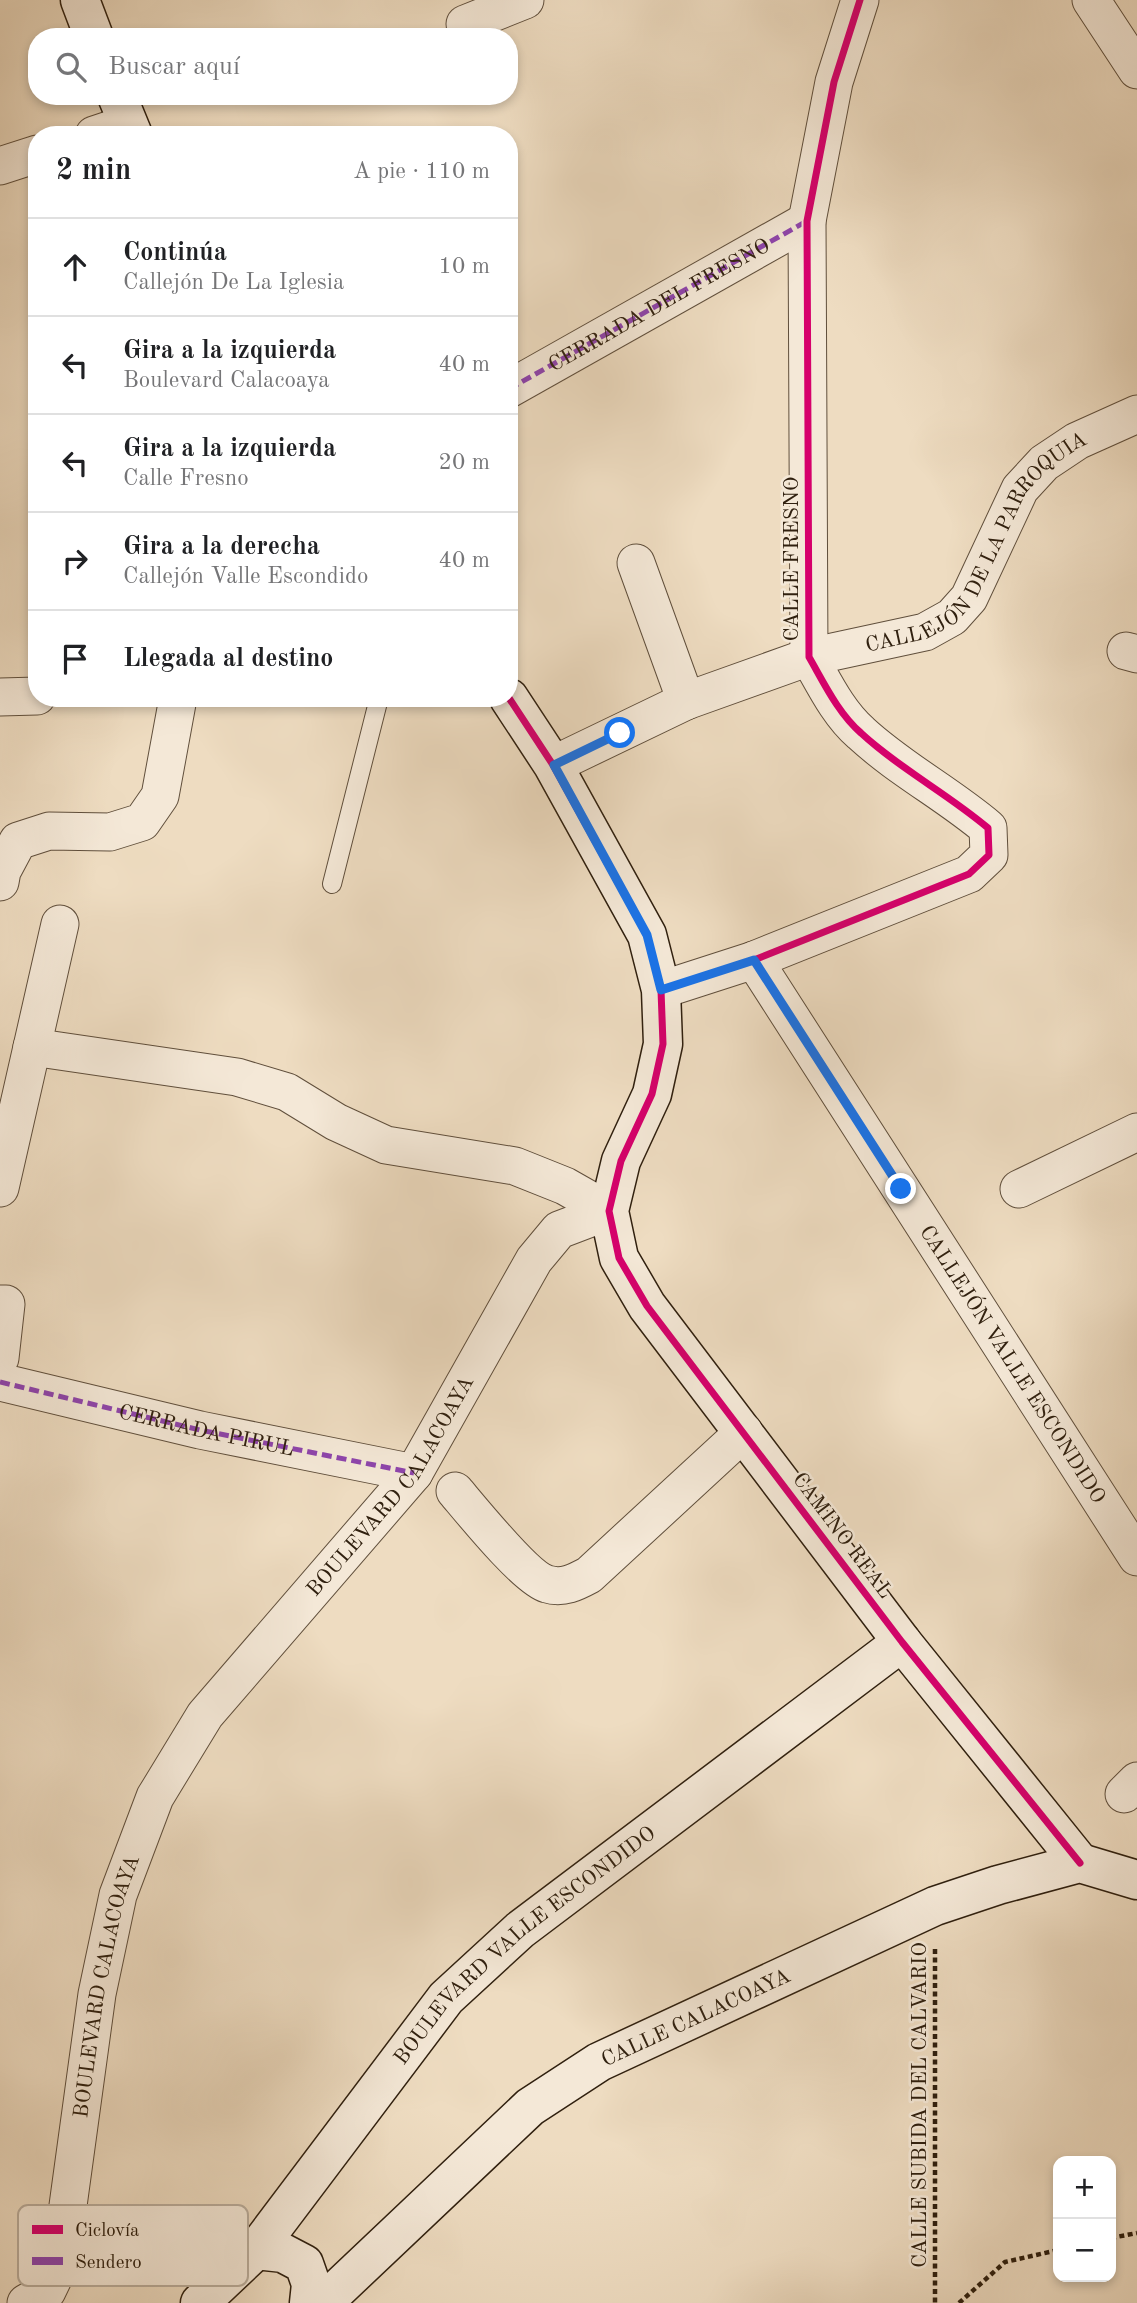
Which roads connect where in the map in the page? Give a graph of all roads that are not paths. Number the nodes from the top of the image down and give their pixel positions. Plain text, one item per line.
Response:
1 (80, 0) edge
2 (525, 0) edge
3 (860, 0) edge
4 (1091, 0) edge
5 (465, 24) dead end
6 (91, 28) edge
7 (1135, 62) edge
8 (28, 157) edge
9 (0, 166) edge
10 (807, 221) junction
11 (518, 384) edge
12 (1137, 414) edge
13 (636, 563) dead end
14 (809, 657) junction
15 (28, 696) edge
16 (0, 697) edge
17 (686, 701) junction
18 (176, 707) edge
19 (377, 707) edge
20 (515, 707) edge
21 (554, 765) junction
22 (0, 882) edge
23 (332, 884) dead end
24 (60, 925) dead end
25 (754, 960) junction
26 (661, 990) junction
27 (32, 1047) junction
28 (1137, 1132) edge
29 (0, 1188) edge
30 (1019, 1189) dead end
31 (609, 1211) junction
32 (0, 1304) edge
33 (0, 1358) edge
34 (0, 1382) edge
35 (744, 1432) junction
36 (414, 1473) junction
37 (455, 1491) dead end
38 (1137, 1557) edge
39 (902, 1642) junction
40 (1080, 1863) junction
41 (1137, 1880) edge
42 (68, 2205) edge
43 (256, 2250) junction
44 (248, 2258) edge
45 (49, 2286) edge
46 (218, 2286) edge
47 (26, 2303) edge
48 (200, 2303) edge
49 (309, 2303) edge
50 (323, 2303) edge

1 - 6 street
2 - 5 street
3 - 10 street, CALLE FRESNO
4 - 7 street
8 - 9 street
10 - 11 street, CERRADA DEL FRESNO
10 - 14 street, CALLE FRESNO
12 - 14 street, CALLEJÓN DE LA PARROQUIA
13 - 17 street
14 - 17 street, CALLEJÓN DE LA PARROQUIA
14 - 25 street, CALLE FRESNO
15 - 16 street
17 - 21 street, CALLEJÓN DE LA PARROQUIA
18 - 22 street
19 - 23 lane
20 - 21 street
21 - 26 street
24 - 27 street
25 - 26 street, CALLE FRESNO
25 - 38 street, CALLEJÓN VALLE ESCONDIDO
26 - 31 street
27 - 29 street
27 - 31 street
28 - 30 street
31 - 35 street, CAMINO REAL
31 - 36 street, BOULEVARD CALACOAYA
32 - 33 street
34 - 36 street, CERRADA PIRUL
35 - 37 street
35 - 39 street, CAMINO REAL
36 - 42 street, BOULEVARD CALACOAYA
39 - 40 street, CAMINO REAL
39 - 43 street, BOULEVARD VALLE ESCONDIDO
40 - 41 street
40 - 50 street, CALLE CALACOAYA
43 - 44 street, BOULEVARD VALLE ESCONDIDO
43 - 49 street
45 - 47 street, BOULEVARD CALACOAYA
46 - 48 street, BOULEVARD VALLE ESCONDIDO

